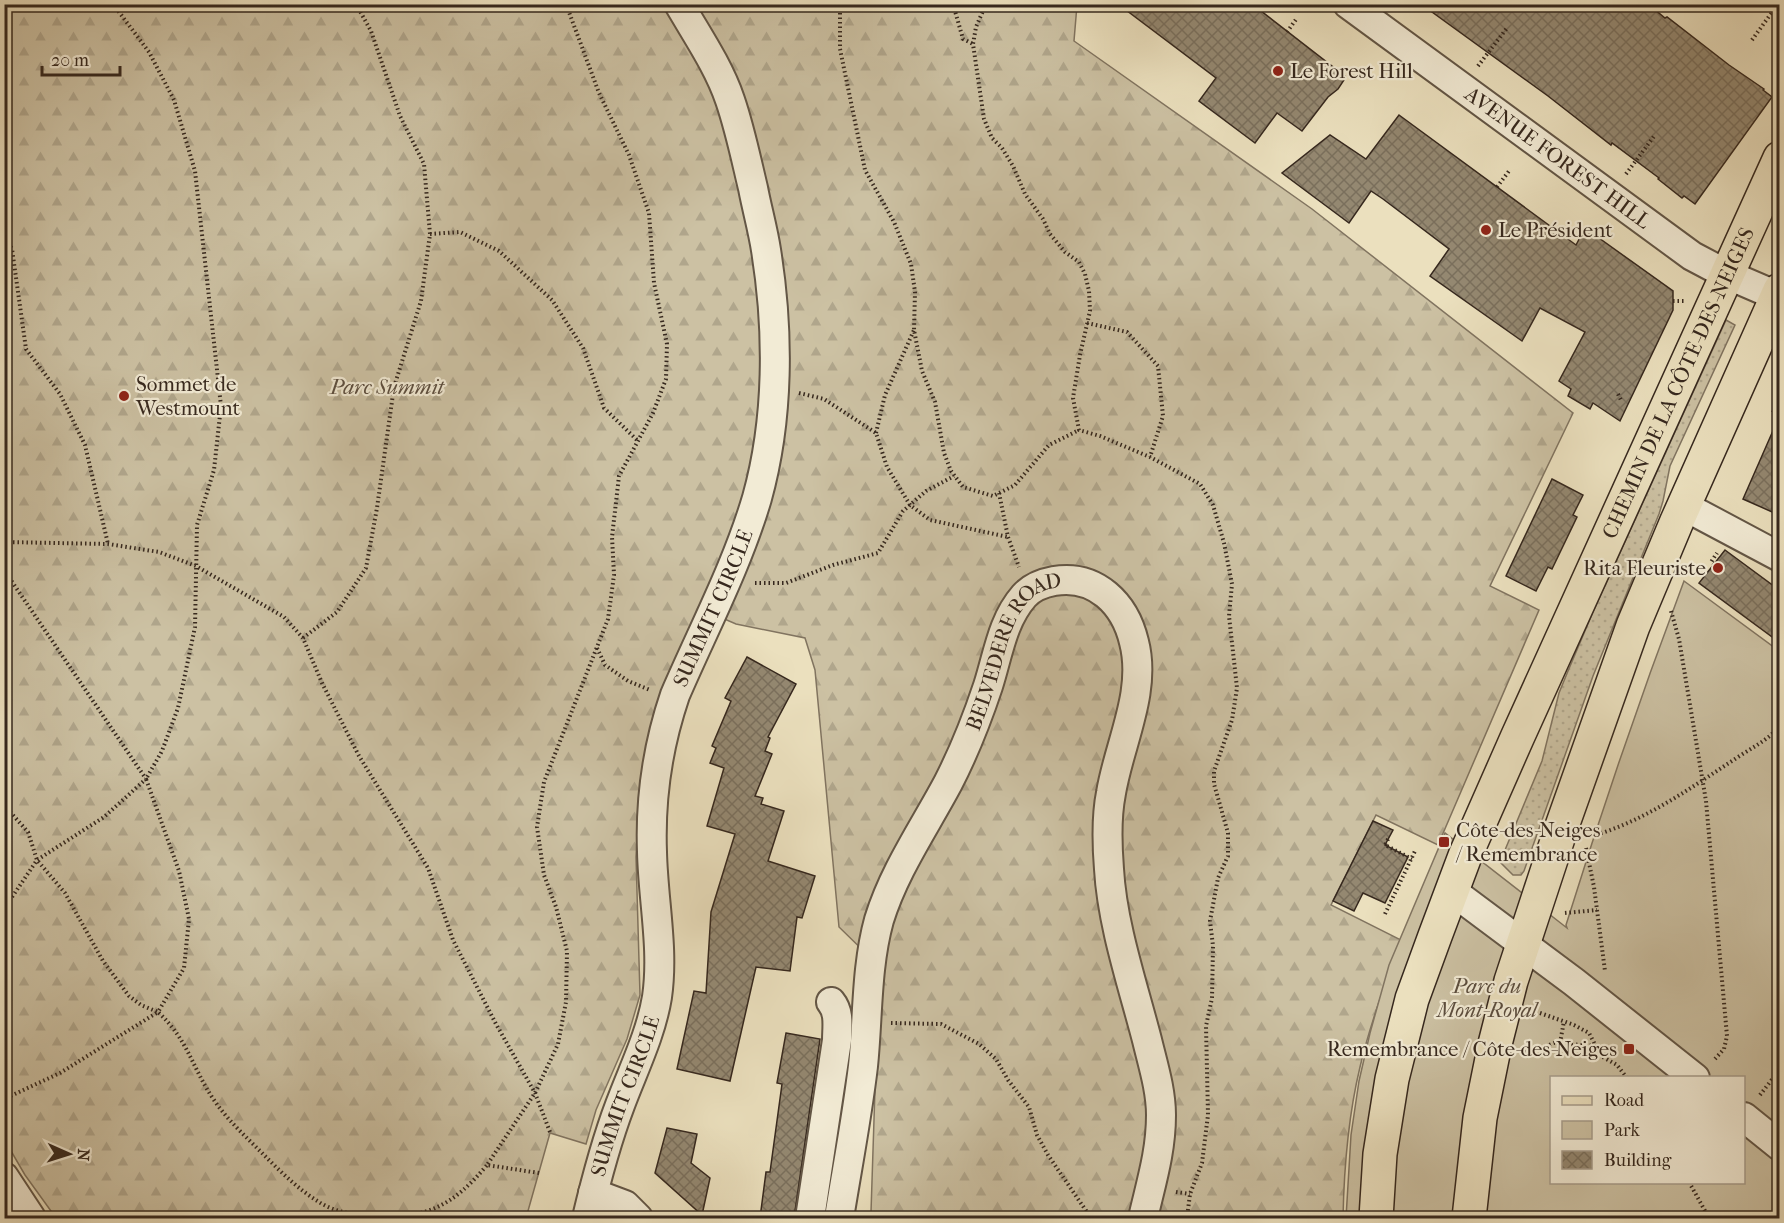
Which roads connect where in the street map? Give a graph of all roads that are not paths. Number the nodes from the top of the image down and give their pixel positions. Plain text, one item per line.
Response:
1 (679, 4) edge
2 (1348, 4) edge
3 (1779, 158) edge
4 (1726, 274) junction
5 (1779, 294) edge
6 (1684, 506) junction
7 (1779, 557) edge
8 (1452, 891) junction
9 (1523, 943) junction
10 (831, 1002) dead end
11 (1704, 1069) edge
12 (1751, 1107) edge
13 (1779, 1146) edge
14 (4, 1177) edge
15 (590, 1206) edge
16 (31, 1218) edge
17 (638, 1218) edge
18 (810, 1218) edge
19 (839, 1218) edge
20 (1143, 1218) edge
21 (1376, 1218) edge
22 (1469, 1218) edge

1 - 15 street, SUMMIT CIRCLE
2 - 4 street, AVENUE FOREST HILL
3 - 4 main road, CHEMIN DE LA CÔTE-DES-NEIGES
4 - 5 street, AVENUE FOREST HILL
4 - 8 main road, CHEMIN DE LA CÔTE-DES-NEIGES
5 - 6 main road
6 - 7 street
6 - 9 main road
8 - 9 street
8 - 21 main road, CHEMIN DE LA CÔTE-DES-NEIGES
9 - 11 street
9 - 22 main road
10 - 18 street
12 - 13 street
14 - 16 street
15 - 17 street
19 - 20 street, BELVEDERE ROAD

